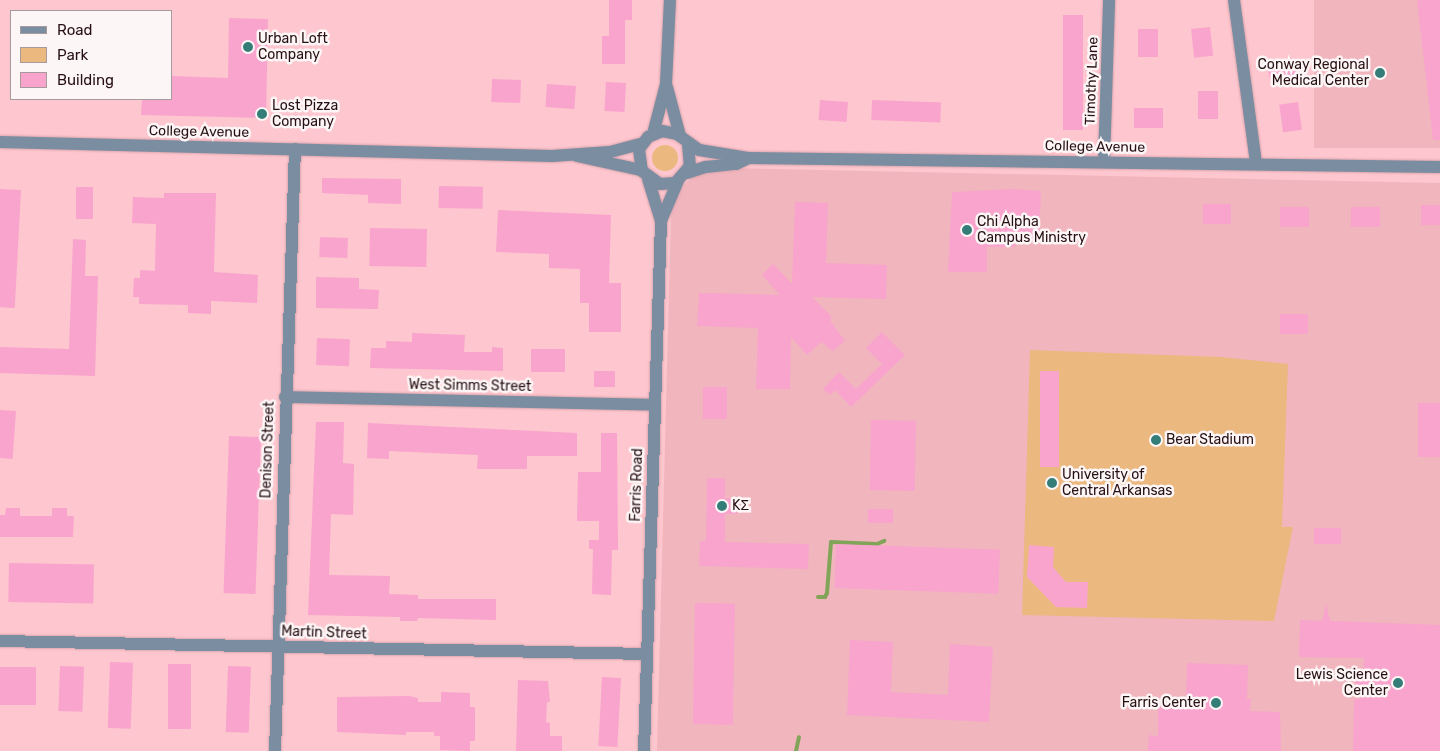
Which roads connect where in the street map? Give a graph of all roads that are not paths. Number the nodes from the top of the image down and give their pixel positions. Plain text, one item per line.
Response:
1 (670, 0) edge
2 (1109, 0) edge
3 (1234, 0) edge
4 (666, 84) junction
5 (653, 134) junction
6 (684, 140) junction
7 (0, 142) edge
8 (643, 143) junction
9 (295, 149) junction
10 (577, 156) junction
11 (749, 158) junction
12 (1104, 162) junction
13 (1256, 163) junction
14 (1440, 167) edge
15 (645, 174) junction
16 (682, 177) junction
17 (661, 221) junction
18 (285, 397) junction
19 (655, 405) junction
20 (0, 641) edge
21 (276, 646) junction
22 (648, 654) junction
23 (275, 751) edge
24 (644, 751) edge

1 - 4 street
2 - 12 street, Timothy Lane
3 - 13 street
4 - 5 street
4 - 6 street
5 - 6 street
5 - 8 street
6 - 11 street, College Avenue
6 - 16 street
7 - 9 street, College Avenue
8 - 10 street, College Avenue
8 - 15 street
9 - 10 street, College Avenue
9 - 18 street, Denison Street
10 - 15 street, College Avenue
11 - 12 street, College Avenue
11 - 16 street, College Avenue
12 - 13 street, College Avenue
13 - 14 street, College Avenue
15 - 16 street
15 - 17 street, Farris Road
16 - 17 street, Farris Road
17 - 19 street, Farris Road
18 - 19 street, West Simms Street
18 - 21 street, Denison Street
19 - 22 street, Farris Road
20 - 21 street, Martin Street
21 - 22 street, Martin Street
21 - 23 street, Denison Street
22 - 24 street, Farris Road

